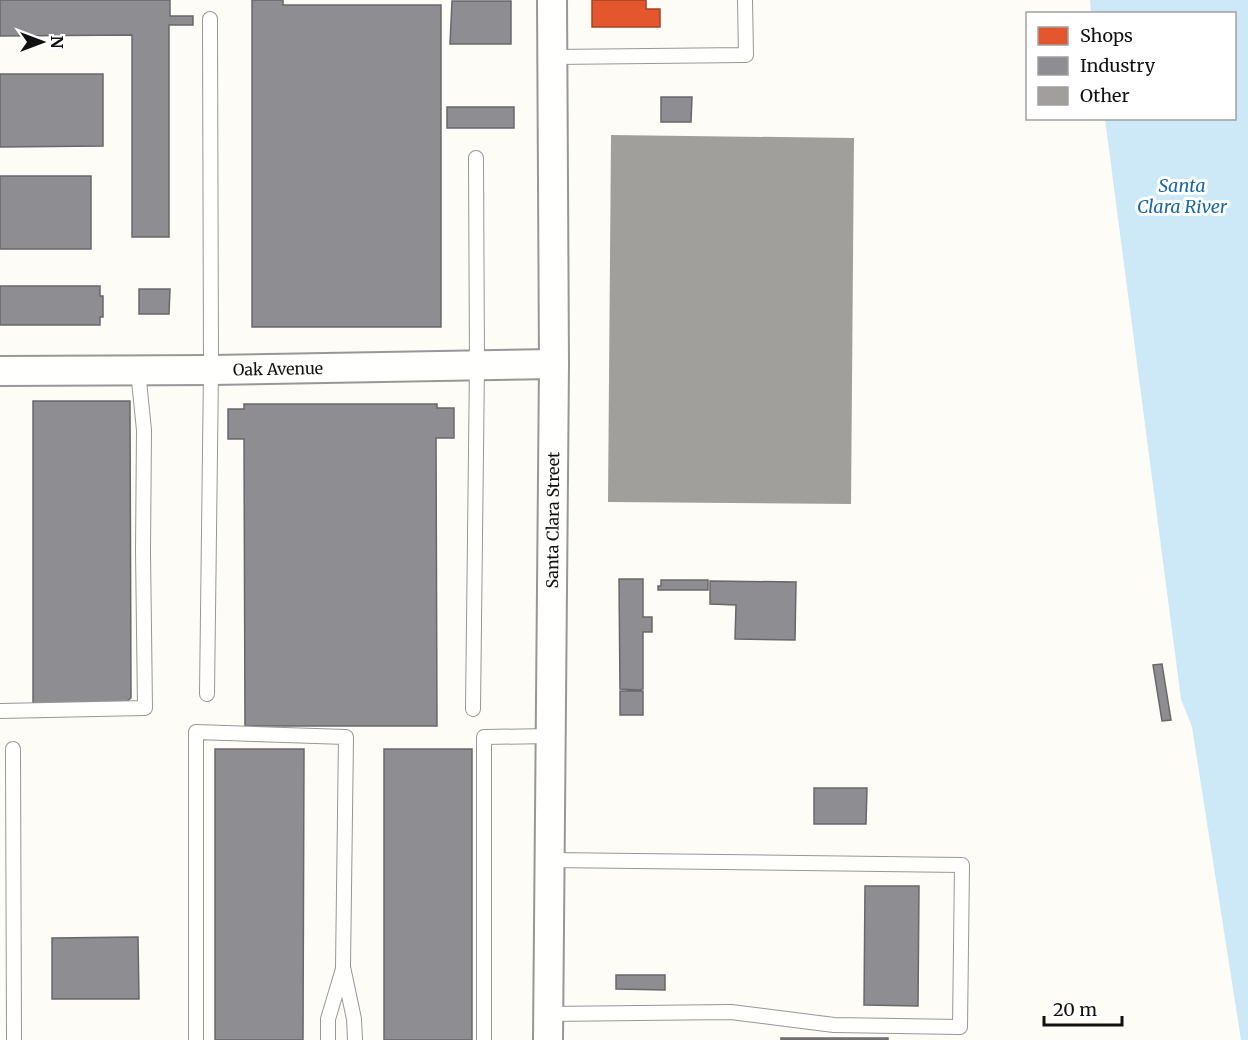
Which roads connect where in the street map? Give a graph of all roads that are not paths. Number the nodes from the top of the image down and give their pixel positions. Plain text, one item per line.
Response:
1 (552, 0) edge
2 (746, 0) edge
3 (210, 19) dead end
4 (553, 57) junction
5 (476, 158) dead end
6 (555, 364) junction
7 (477, 365) junction
8 (211, 370) junction
9 (0, 371) edge
10 (138, 371) junction
11 (207, 694) dead end
12 (473, 709) dead end
13 (0, 711) edge
14 (551, 736) junction
15 (13, 749) dead end
16 (550, 860) junction
17 (344, 967) junction
18 (548, 1027) edge
19 (14, 1040) edge
20 (196, 1040) edge
21 (328, 1040) edge
22 (354, 1040) edge
23 (484, 1040) edge

1 - 4 street, Santa Clara Street
2 - 4 lane
3 - 8 lane
4 - 6 street, Santa Clara Street
5 - 7 lane
6 - 7 street, Oak Avenue
6 - 14 street, Santa Clara Street
7 - 8 street, Oak Avenue
7 - 12 lane
8 - 10 street, Oak Avenue
8 - 11 lane
9 - 10 street, Oak Avenue
10 - 13 lane
14 - 16 street, Santa Clara Street
14 - 23 lane
15 - 19 lane
16 - 18 street, Santa Clara Street
16 - 18 lane
17 - 20 lane
17 - 21 lane
17 - 22 lane

